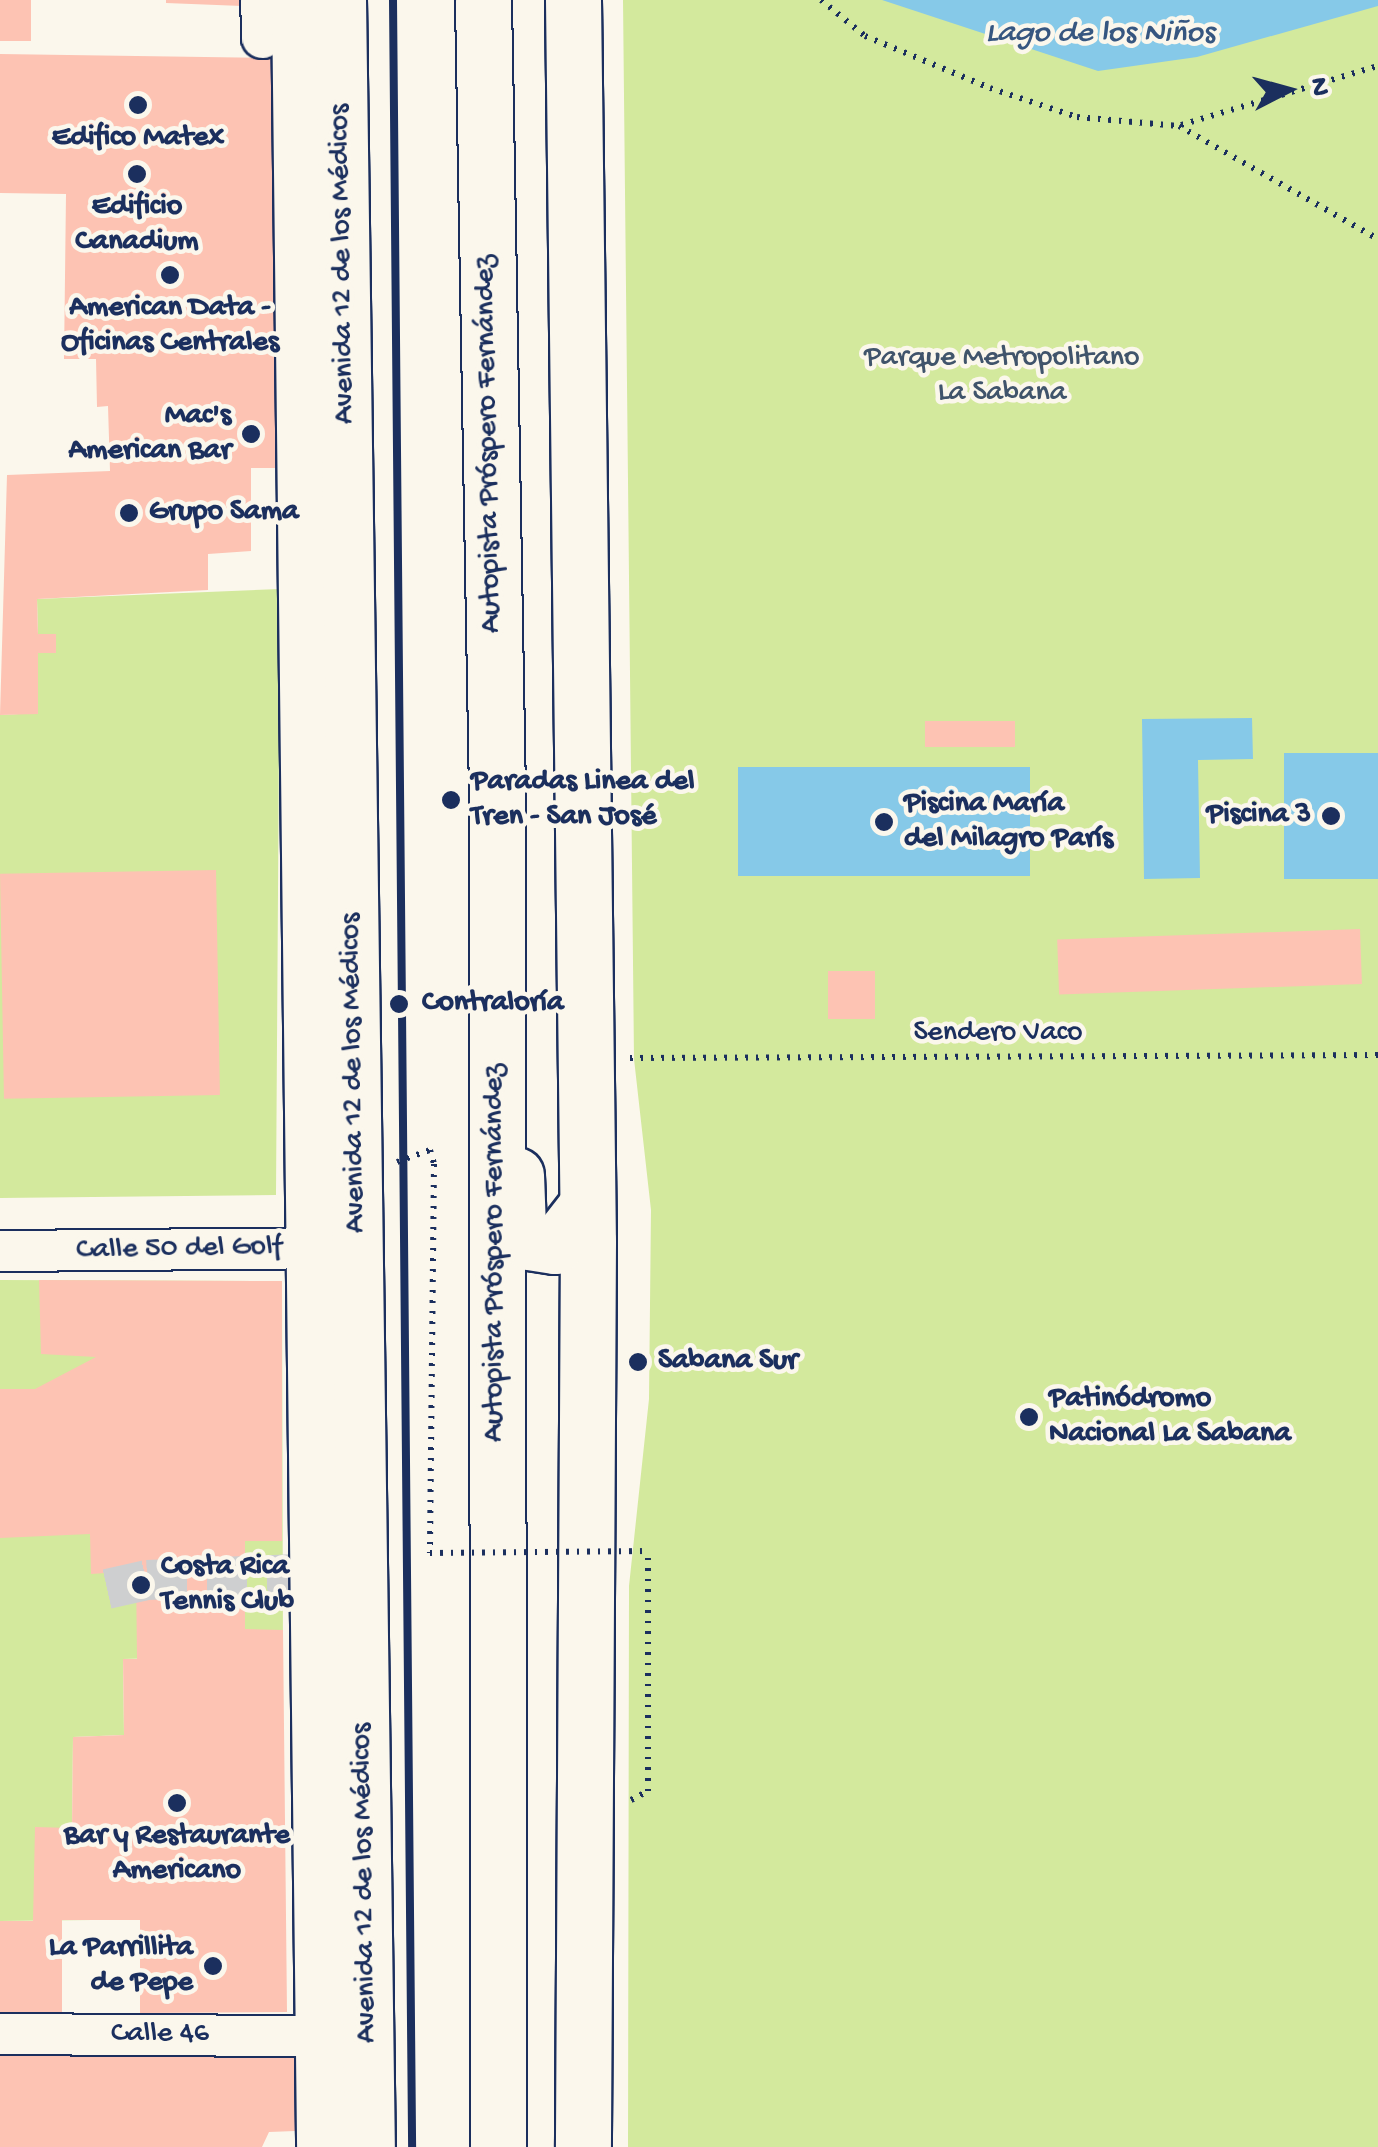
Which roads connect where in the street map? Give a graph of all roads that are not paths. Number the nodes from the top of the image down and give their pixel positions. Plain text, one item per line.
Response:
1 (297, 0) edge
2 (341, 0) edge
3 (482, 0) edge
4 (573, 0) edge
5 (496, 1055) junction
6 (588, 1205) junction
7 (336, 1248) junction
8 (0, 1251) edge
9 (0, 2034) edge
10 (320, 2036) junction
11 (322, 2147) edge
12 (370, 2147) edge
13 (498, 2147) edge
14 (582, 2147) edge

1 - 7 main road, Avenida 12 de los Médicos
2 - 7 main road, Avenida 12 de los Médicos
3 - 5 highway, Autopista Próspero Fernández
4 - 6 highway
5 - 6 highway
5 - 13 highway, Autopista Próspero Fernández
6 - 14 highway
7 - 8 street, Calle 50 del Golf
7 - 10 main road, Avenida 12 de los Médicos
7 - 12 main road, Avenida 12 de los Médicos
9 - 10 street, Calle 46
10 - 11 main road, Avenida 12 de los Médicos

